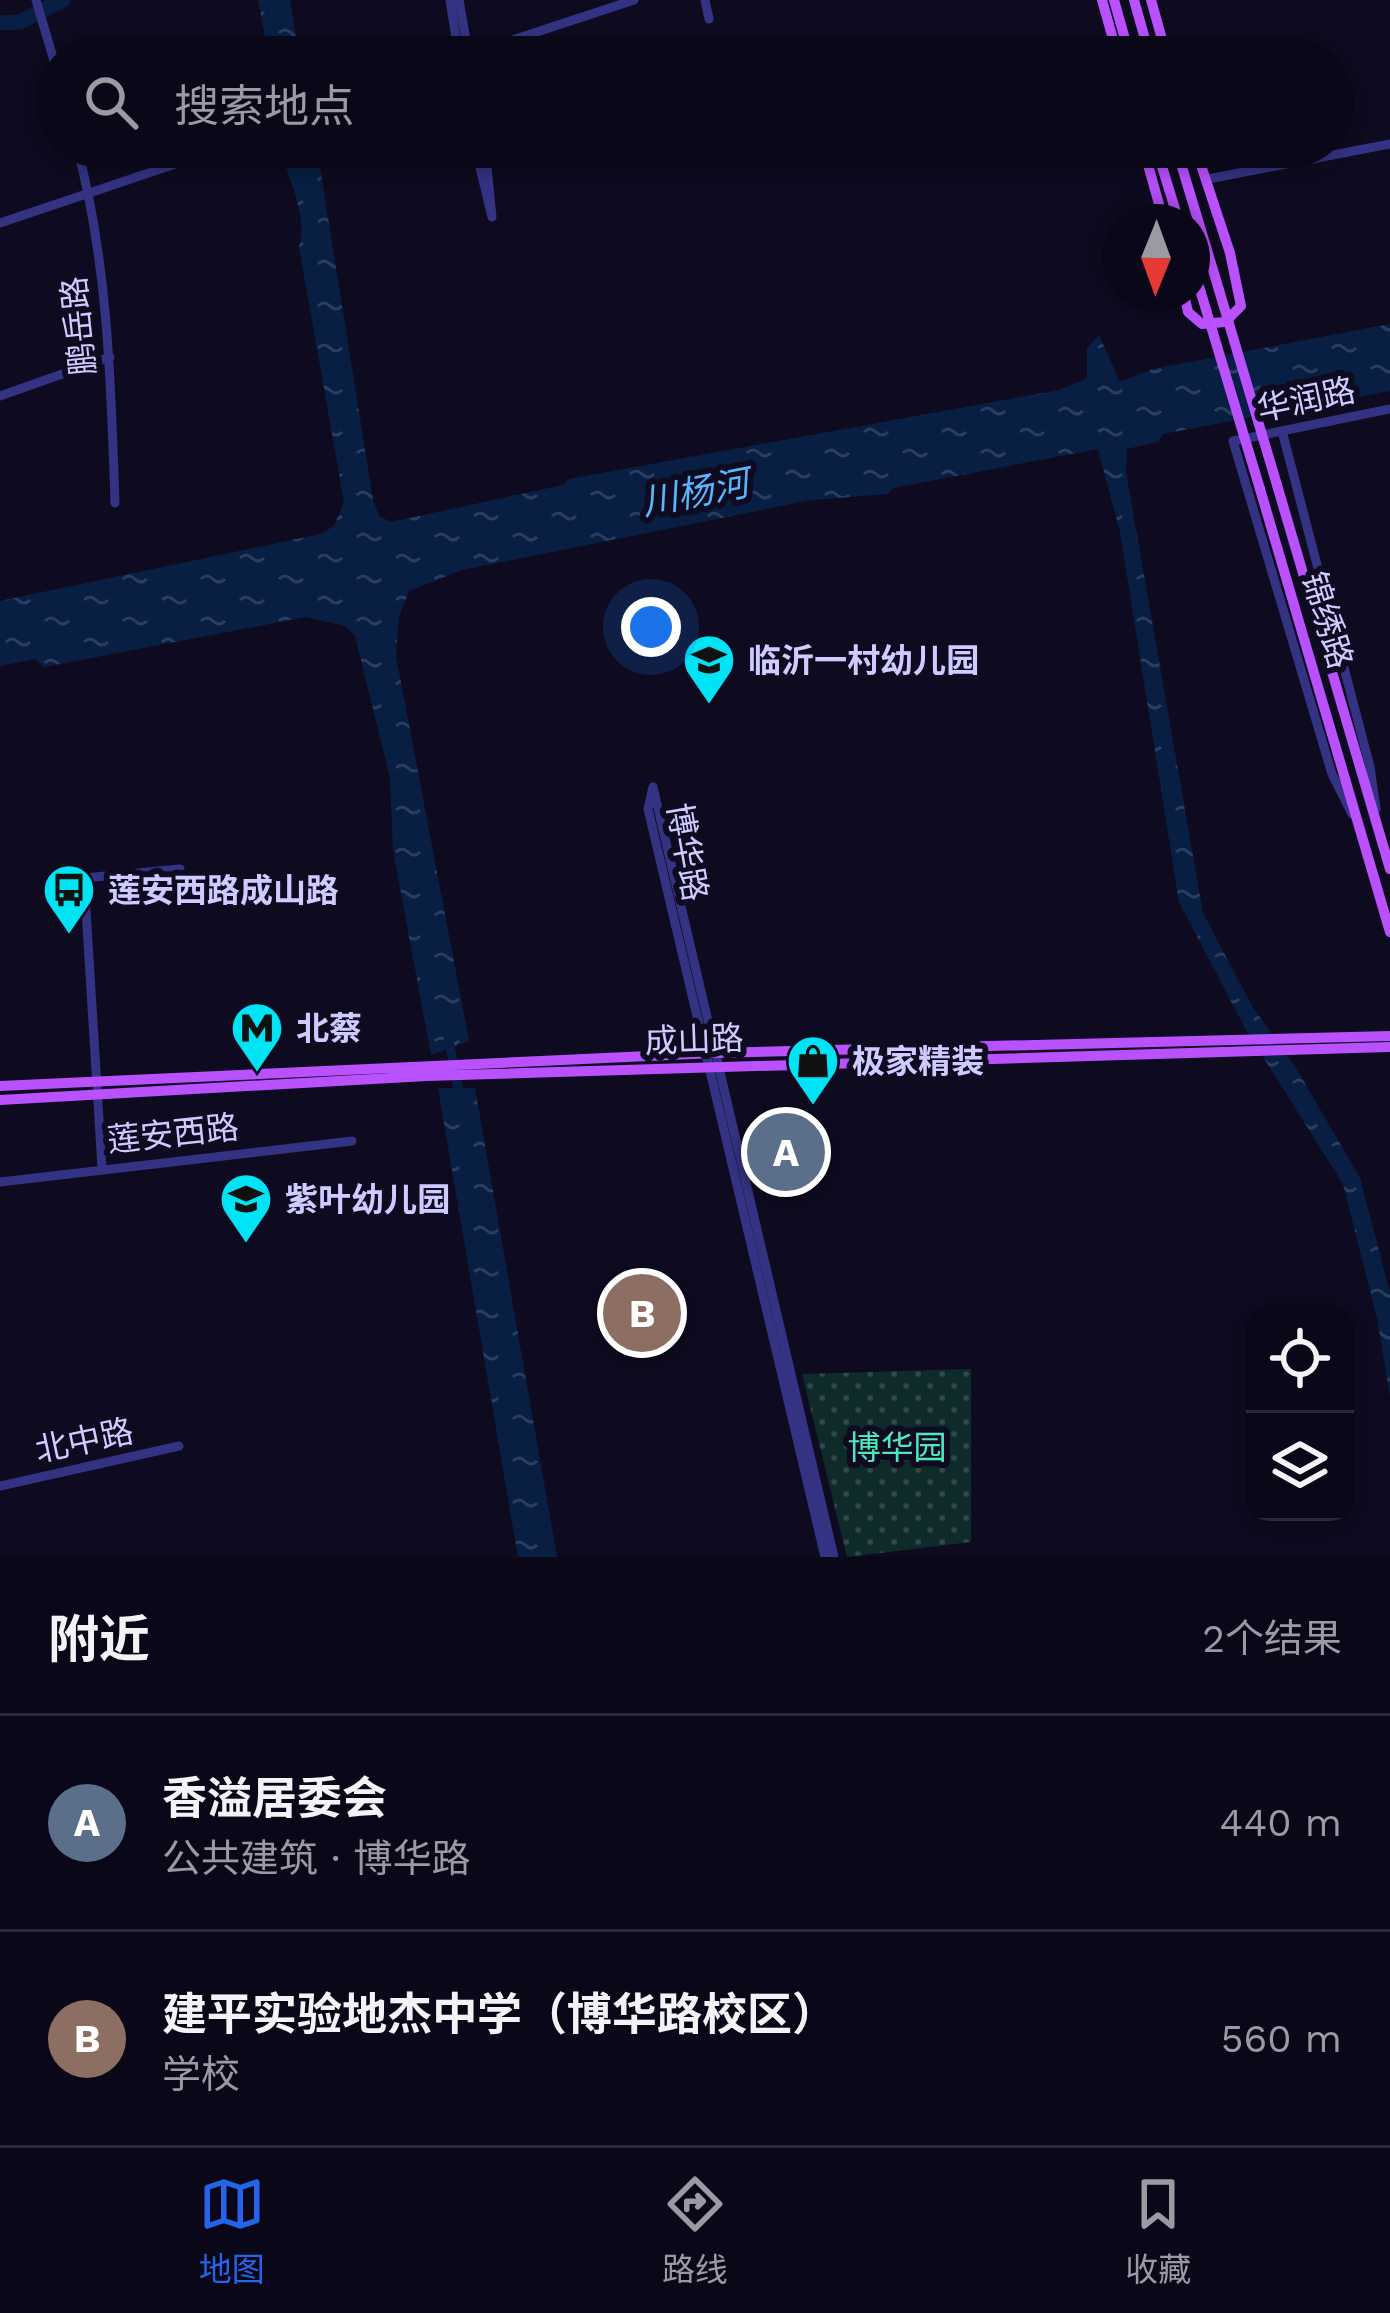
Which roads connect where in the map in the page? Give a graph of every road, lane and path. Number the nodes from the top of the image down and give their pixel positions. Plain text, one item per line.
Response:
1 (36, 0) edge
2 (450, 0) edge
3 (459, 0) edge
4 (634, 0) edge
5 (705, 0) edge
6 (1102, 0) edge
7 (1114, 0) edge
8 (1134, 0) edge
9 (1151, 0) edge
10 (709, 19) dead end
11 (47, 36) edge
12 (459, 36) edge
13 (462, 36) edge
14 (525, 36) edge
15 (1112, 36) edge
16 (1124, 36) edge
17 (1144, 36) edge
18 (1161, 36) edge
19 (1390, 144) edge
20 (1354, 151) edge
21 (83, 168) edge
22 (168, 168) edge
23 (480, 168) edge
24 (487, 168) edge
25 (1149, 168) edge
26 (1162, 168) edge
27 (1182, 168) edge
28 (1204, 168) edge
29 (1265, 168) edge
30 (1208, 179) junction
31 (90, 196) junction
32 (1159, 204) edge
33 (1173, 204) edge
34 (0, 223) edge
35 (1188, 312) edge
36 (1207, 312) edge
37 (110, 357) junction
38 (0, 396) edge
39 (1390, 409) edge
40 (1282, 431) junction
41 (115, 503) dead end
42 (1379, 832) junction
43 (1362, 835) junction
44 (181, 869) dead end
45 (1390, 869) edge
46 (1390, 932) edge
47 (1390, 1036) edge
48 (1312, 1044) junction
49 (1390, 1047) edge
50 (710, 1059) junction
51 (96, 1084) junction
52 (0, 1086) edge
53 (0, 1100) edge
54 (352, 1141) dead end
55 (102, 1168) junction
56 (0, 1183) edge
57 (179, 1446) dead end
58 (0, 1486) edge
59 (830, 1557) edge

1 - 11 street
2 - 12 street
3 - 13 street
4 - 14 street
5 - 10 street
6 - 15 main road
7 - 16 main road
8 - 17 main road
9 - 18 main road
19 - 20 street
21 - 31 street, 鹏岳路
22 - 31 street
23 - 24 street
25 - 32 main road
26 - 33 main road
27 - 42 main road, 锦绣路, bridge
28 - 30 main road
29 - 30 street
30 - 35 main road
31 - 34 street
31 - 37 street, 鹏岳路
36 - 43 main road, 锦绣路, bridge
37 - 38 street
37 - 41 street, 鹏岳路
39 - 40 street, 华润路
40 - 42 street
40 - 43 street, 华润路
42 - 45 main road, 锦绣路
43 - 46 main road, 锦绣路
44 - 51 street
47 - 48 main road, 成山路
48 - 49 main road, 成山路
48 - 50 main road, 成山路
50 - 50 street, 博华路
50 - 51 main road, 成山路
50 - 59 street, 博华路
51 - 52 main road, 成山路
51 - 53 main road, 成山路
51 - 55 street
54 - 55 street, 莲安西路
55 - 56 street, 莲安西路
57 - 58 street, 北中路

